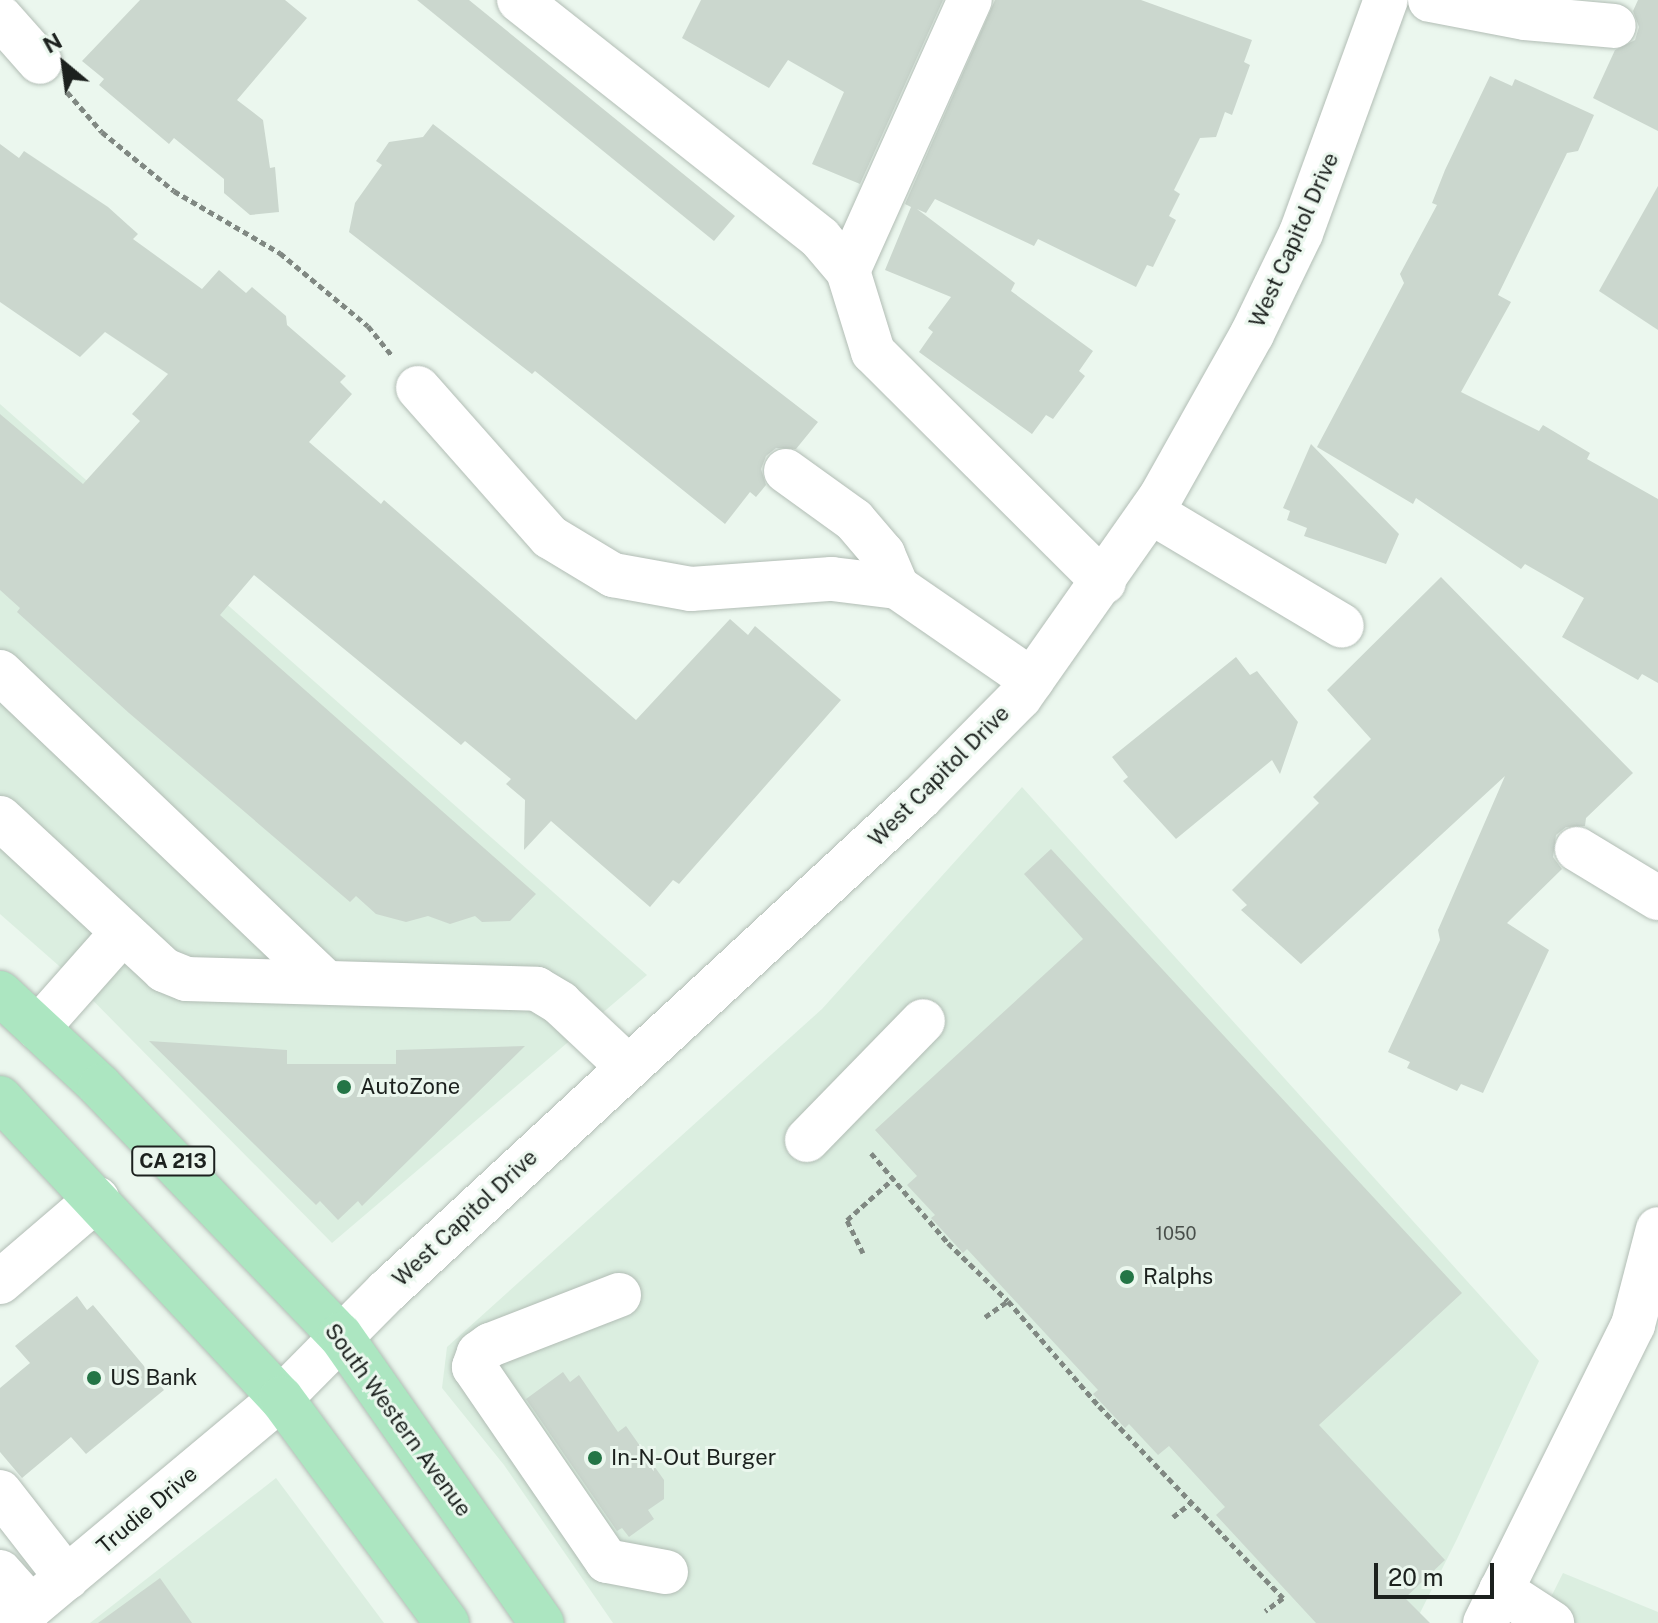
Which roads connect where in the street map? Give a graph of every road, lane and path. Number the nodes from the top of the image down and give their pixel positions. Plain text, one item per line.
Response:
1 (519, 0) edge
2 (970, 0) edge
3 (1386, 0) edge
4 (1430, 0) edge
5 (0, 17) edge
6 (1614, 26) dead end
7 (40, 62) joint
8 (848, 271) junction
9 (418, 388) joint
10 (786, 471) dead end
11 (1151, 512) junction
12 (1104, 582) junction
13 (897, 587) junction
14 (1342, 626) dead end
15 (0, 672) edge
16 (1032, 680) junction
17 (0, 818) edge
18 (1577, 849) dead end
19 (1658, 898) edge
20 (123, 932) junction
21 (325, 982) junction
22 (0, 993) edge
23 (923, 1021) dead end
24 (38, 1028) junction
25 (627, 1066) junction
26 (0, 1098) edge
27 (807, 1140) dead end
28 (871, 1153) dead end
29 (894, 1178) junction
30 (97, 1199) junction
31 (1658, 1229) edge
32 (863, 1253) dead end
33 (0, 1282) edge
34 (619, 1295) dead end
35 (1008, 1301) junction
36 (985, 1317) dead end
37 (1646, 1331) edge
38 (340, 1335) junction
39 (281, 1398) junction
40 (0, 1492) edge
41 (1191, 1503) junction
42 (1173, 1517) dead end
43 (0, 1572) edge
44 (666, 1572) dead end
45 (67, 1578) junction
46 (1493, 1607) edge
47 (1265, 1611) dead end
48 (22, 1615) edge
49 (447, 1623) edge
50 (542, 1623) edge
51 (1552, 1623) edge

1 - 8 street
2 - 8 street
3 - 11 street, West Capitol Drive
4 - 6 street
5 - 7 street
7 - 9 path
8 - 12 street
9 - 13 street
10 - 13 street
11 - 12 street, West Capitol Drive
11 - 14 street
12 - 16 street, West Capitol Drive
13 - 16 street
15 - 21 street
16 - 25 street, West Capitol Drive
17 - 20 street
18 - 19 street
20 - 21 street
20 - 24 street
21 - 25 street
22 - 24 main road, South Western Avenue / CA 213
23 - 27 street
24 - 38 main road, South Western Avenue / CA 213
25 - 38 street, West Capitol Drive
26 - 30 main road
28 - 29 path
29 - 32 path
29 - 35 path
30 - 33 street
30 - 39 main road
31 - 37 street
34 - 44 street
35 - 36 path
35 - 41 path
37 - 46 street
38 - 39 street, West Capitol Drive
38 - 50 main road, South Western Avenue / CA 213
39 - 45 street, Trudie Drive
39 - 49 main road
40 - 45 street
41 - 42 path
41 - 47 path
43 - 48 street
45 - 48 street, Trudie Drive
46 - 51 street

